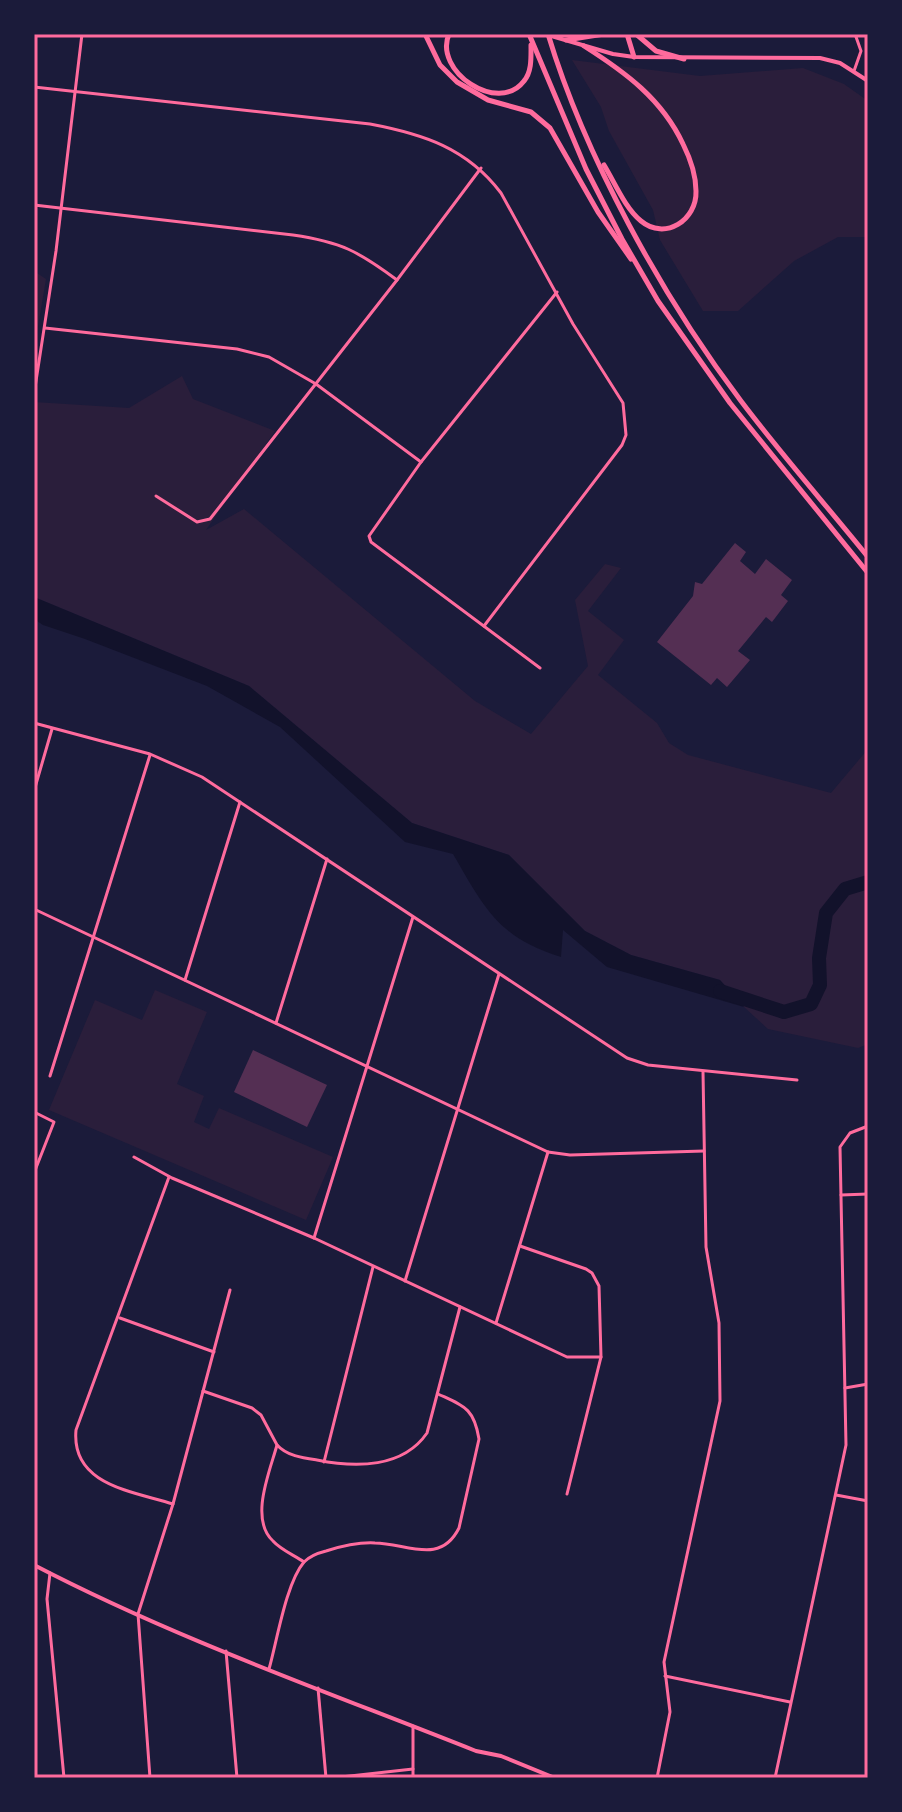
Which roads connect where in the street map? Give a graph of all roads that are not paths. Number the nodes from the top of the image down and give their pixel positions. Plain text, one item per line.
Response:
1 (82, 34) edge
2 (425, 34) edge
3 (449, 34) edge
4 (547, 34) edge
5 (604, 34) edge
6 (627, 34) edge
7 (636, 34) edge
8 (855, 34) edge
9 (530, 37) edge
10 (569, 41) junction
11 (584, 46) junction
12 (634, 57) junction
13 (684, 59) junction
14 (854, 71) junction
15 (868, 81) edge
16 (34, 87) edge
17 (76, 92) junction
18 (592, 144) junction
19 (481, 168) junction
20 (34, 205) edge
21 (62, 208) junction
22 (638, 268) junction
23 (397, 280) junction
24 (557, 292) junction
25 (45, 328) junction
26 (316, 384) junction
27 (34, 394) edge
28 (421, 462) junction
29 (156, 496) dead end
30 (868, 557) edge
31 (868, 573) edge
32 (484, 626) junction
33 (540, 668) dead end
34 (34, 723) edge
35 (53, 728) junction
36 (150, 754) junction
37 (34, 791) edge
38 (240, 802) junction
39 (327, 859) junction
40 (34, 909) edge
41 (413, 916) junction
42 (94, 937) junction
43 (499, 973) junction
44 (185, 980) junction
45 (276, 1023) junction
46 (367, 1066) junction
47 (703, 1072) junction
48 (50, 1076) dead end
49 (797, 1080) dead end
50 (458, 1109) junction
51 (34, 1112) edge
52 (868, 1126) edge
53 (704, 1151) junction
54 (548, 1152) junction
55 (134, 1157) dead end
56 (34, 1173) edge
57 (169, 1177) junction
58 (868, 1194) edge
59 (841, 1195) junction
60 (314, 1238) junction
61 (520, 1246) junction
62 (373, 1267) junction
63 (405, 1281) junction
64 (230, 1290) dead end
65 (460, 1307) junction
66 (118, 1317) junction
67 (496, 1323) junction
68 (214, 1352) junction
69 (601, 1357) junction
70 (868, 1384) edge
71 (845, 1388) junction
72 (203, 1391) junction
73 (438, 1394) junction
74 (277, 1445) junction
75 (324, 1462) junction
76 (567, 1494) dead end
77 (836, 1495) junction
78 (868, 1501) edge
79 (173, 1504) junction
80 (304, 1562) junction
81 (34, 1565) edge
82 (50, 1573) junction
83 (138, 1614) junction
84 (226, 1651) junction
85 (269, 1669) junction
86 (665, 1676) junction
87 (318, 1688) junction
88 (791, 1703) junction
89 (413, 1726) junction
90 (413, 1769) junction
91 (64, 1778) edge
92 (150, 1778) edge
93 (237, 1778) edge
94 (329, 1778) edge
95 (413, 1778) edge
96 (555, 1778) edge
97 (657, 1778) edge
98 (775, 1778) edge

1 - 17 street
2 - 22 highway
3 - 9 highway
4 - 10 main road
4 - 18 highway
5 - 10 highway
6 - 12 highway
7 - 13 highway
8 - 14 street
9 - 22 highway
10 - 11 main road
11 - 12 main road
11 - 18 highway
12 - 13 main road
13 - 14 main road
14 - 15 main road
16 - 17 street
17 - 19 street
17 - 21 street
18 - 30 highway
19 - 23 street
19 - 24 street
20 - 21 street
21 - 23 street
21 - 25 street
22 - 31 highway
23 - 26 street
24 - 28 street
24 - 32 street
25 - 26 street
25 - 27 street
26 - 28 street
26 - 29 street
28 - 32 street
32 - 33 street
34 - 35 street
35 - 36 street
35 - 37 street
36 - 38 street
36 - 42 street
38 - 39 street
38 - 44 street
39 - 41 street
39 - 45 street
40 - 42 street
41 - 43 street
41 - 46 street
42 - 44 street
42 - 48 street
43 - 47 street
43 - 50 street
44 - 45 street
45 - 46 street
46 - 50 street
46 - 60 street
47 - 49 street
47 - 53 street
50 - 54 street
50 - 63 street
51 - 56 street
52 - 59 street
53 - 54 street
53 - 86 street
54 - 61 street
55 - 57 street
57 - 60 street
57 - 66 street
58 - 59 street
59 - 71 street
60 - 62 street
61 - 67 street
61 - 69 street
62 - 63 street
62 - 75 street
63 - 65 street
64 - 68 street
65 - 67 street
65 - 73 street
66 - 68 street
66 - 79 street
67 - 69 street
68 - 72 street
69 - 76 street
70 - 71 street
71 - 77 street
72 - 74 street
72 - 79 street
73 - 75 street
73 - 80 street
74 - 75 street
74 - 80 street
77 - 78 street
77 - 88 street
79 - 83 street
80 - 85 street
81 - 82 main road
82 - 83 main road
82 - 91 street
83 - 84 main road
83 - 92 street
84 - 85 main road
84 - 93 street
85 - 87 main road
86 - 88 street
86 - 97 street
87 - 89 main road
87 - 94 street
88 - 98 street
89 - 90 street
89 - 96 main road
90 - 94 street
90 - 95 street

